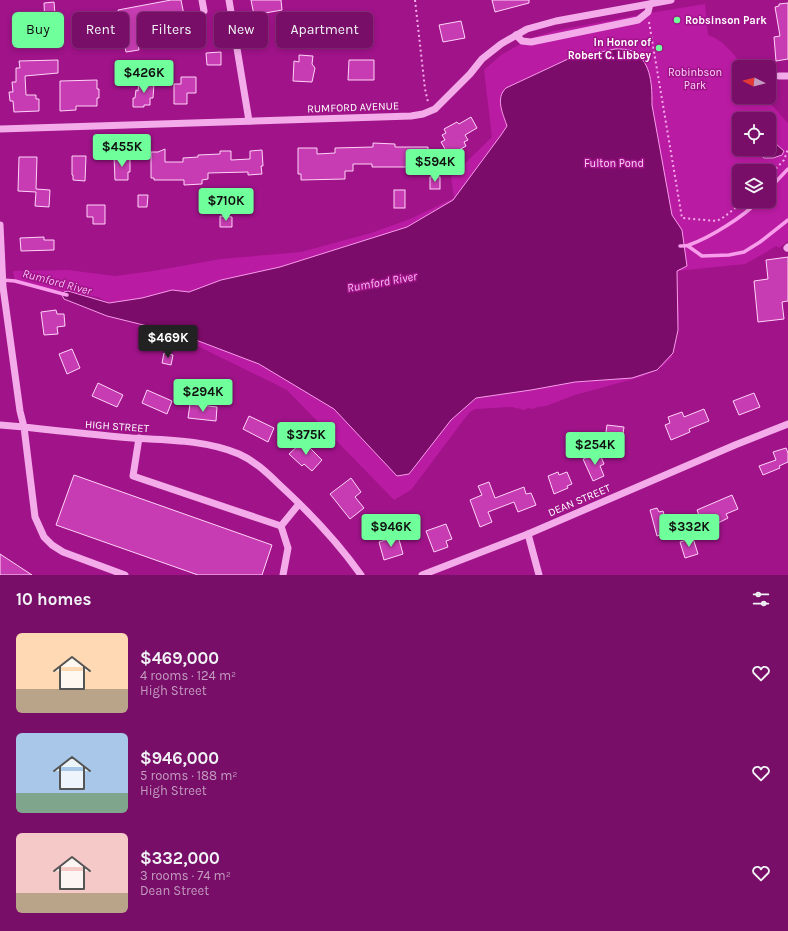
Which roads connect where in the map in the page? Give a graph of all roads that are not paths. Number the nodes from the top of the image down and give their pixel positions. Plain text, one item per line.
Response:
1 (202, 0) edge
2 (229, 0) edge
3 (671, 0) edge
4 (650, 4) junction
5 (204, 11) dead end
6 (516, 36) junction
7 (780, 76) dead end
8 (788, 76) edge
9 (249, 121) junction
10 (0, 130) edge
11 (0, 225) edge
12 (788, 424) edge
13 (0, 425) edge
14 (24, 427) junction
15 (140, 438) junction
16 (299, 504) junction
17 (281, 526) junction
18 (528, 534) junction
19 (125, 575) edge
20 (283, 575) edge
21 (360, 575) edge
22 (422, 575) edge
23 (539, 575) edge

1 - 5 street
2 - 9 street
3 - 4 street, RUMFORD AVENUE
4 - 6 street, RUMFORD AVENUE
4 - 6 street
6 - 9 street, RUMFORD AVENUE
7 - 8 street
9 - 10 street, RUMFORD AVENUE
11 - 14 street
12 - 18 street, DEAN STREET
13 - 14 street, HIGH STREET
14 - 15 street, HIGH STREET
14 - 19 street
15 - 16 street, HIGH STREET
15 - 17 street
16 - 17 street
16 - 21 street, HIGH STREET
17 - 20 street
18 - 22 street, DEAN STREET
18 - 23 street

